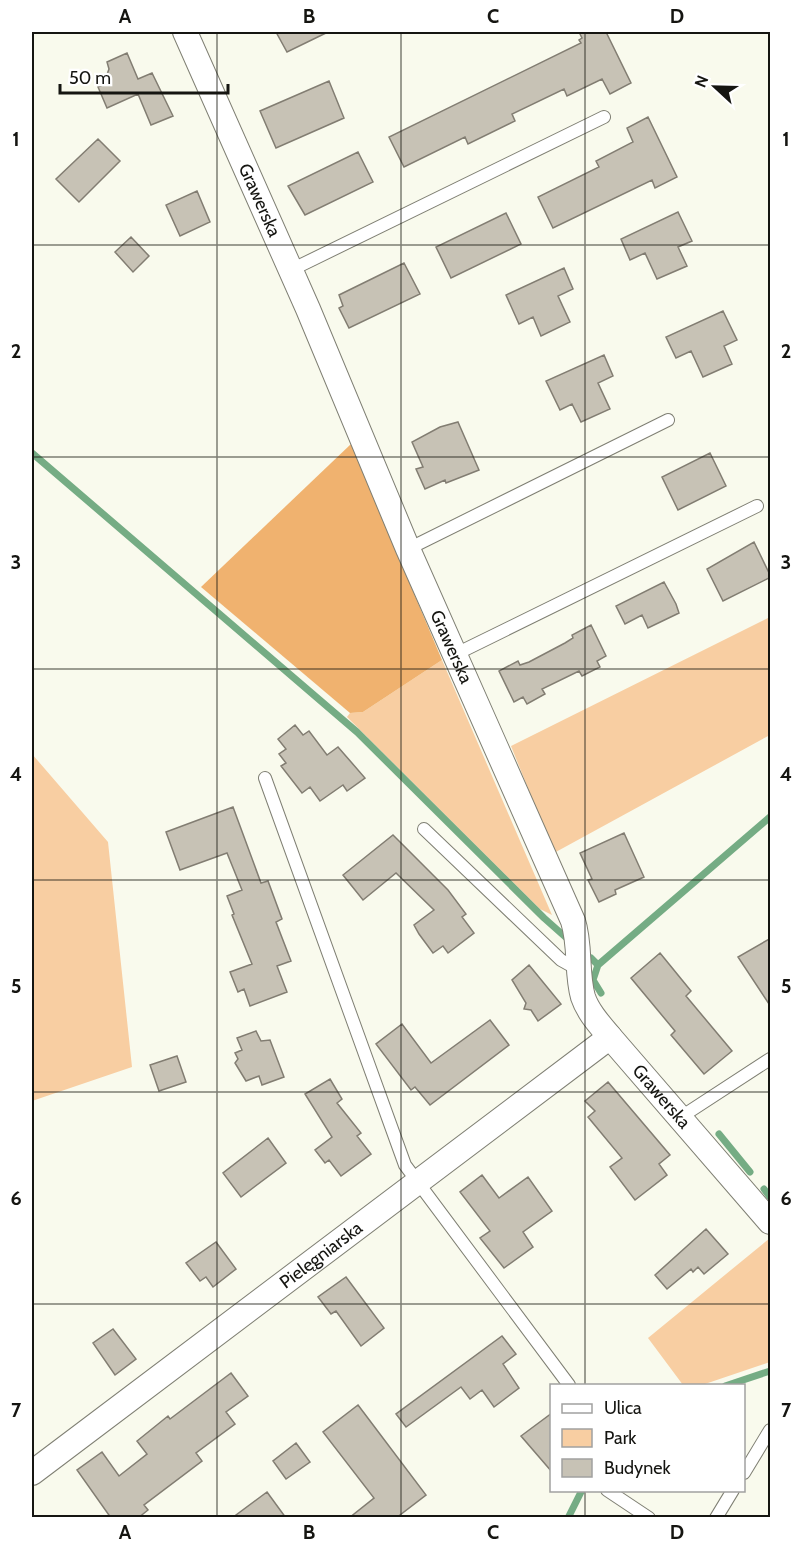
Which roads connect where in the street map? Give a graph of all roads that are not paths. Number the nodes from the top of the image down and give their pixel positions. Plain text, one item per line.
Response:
1 (185, 32) edge
2 (604, 117) dead end
3 (291, 270) junction
4 (668, 420) dead end
5 (757, 506) dead end
6 (408, 549) junction
7 (456, 654) junction
8 (265, 778) dead end
9 (424, 829) dead end
10 (580, 970) junction
11 (610, 1037) junction
12 (771, 1059) edge
13 (681, 1117) junction
14 (416, 1181) junction
15 (771, 1222) edge
16 (568, 1384) edge
17 (771, 1430) edge
18 (745, 1471) edge
19 (32, 1473) edge
20 (609, 1492) edge
21 (732, 1492) edge
22 (650, 1518) edge
23 (716, 1518) edge

1 - 3 street, Grawerska
2 - 3 lane
3 - 6 street, Grawerska
4 - 6 lane
5 - 7 lane
6 - 7 street, Grawerska
7 - 10 street, Grawerska
8 - 14 lane
9 - 10 lane
10 - 11 street, Grawerska
11 - 13 street, Grawerska
11 - 14 street, Pielęgniarska
12 - 13 lane
13 - 15 street, Grawerska
14 - 16 lane
14 - 19 street, Pielęgniarska
17 - 18 lane
20 - 22 lane
21 - 23 lane

